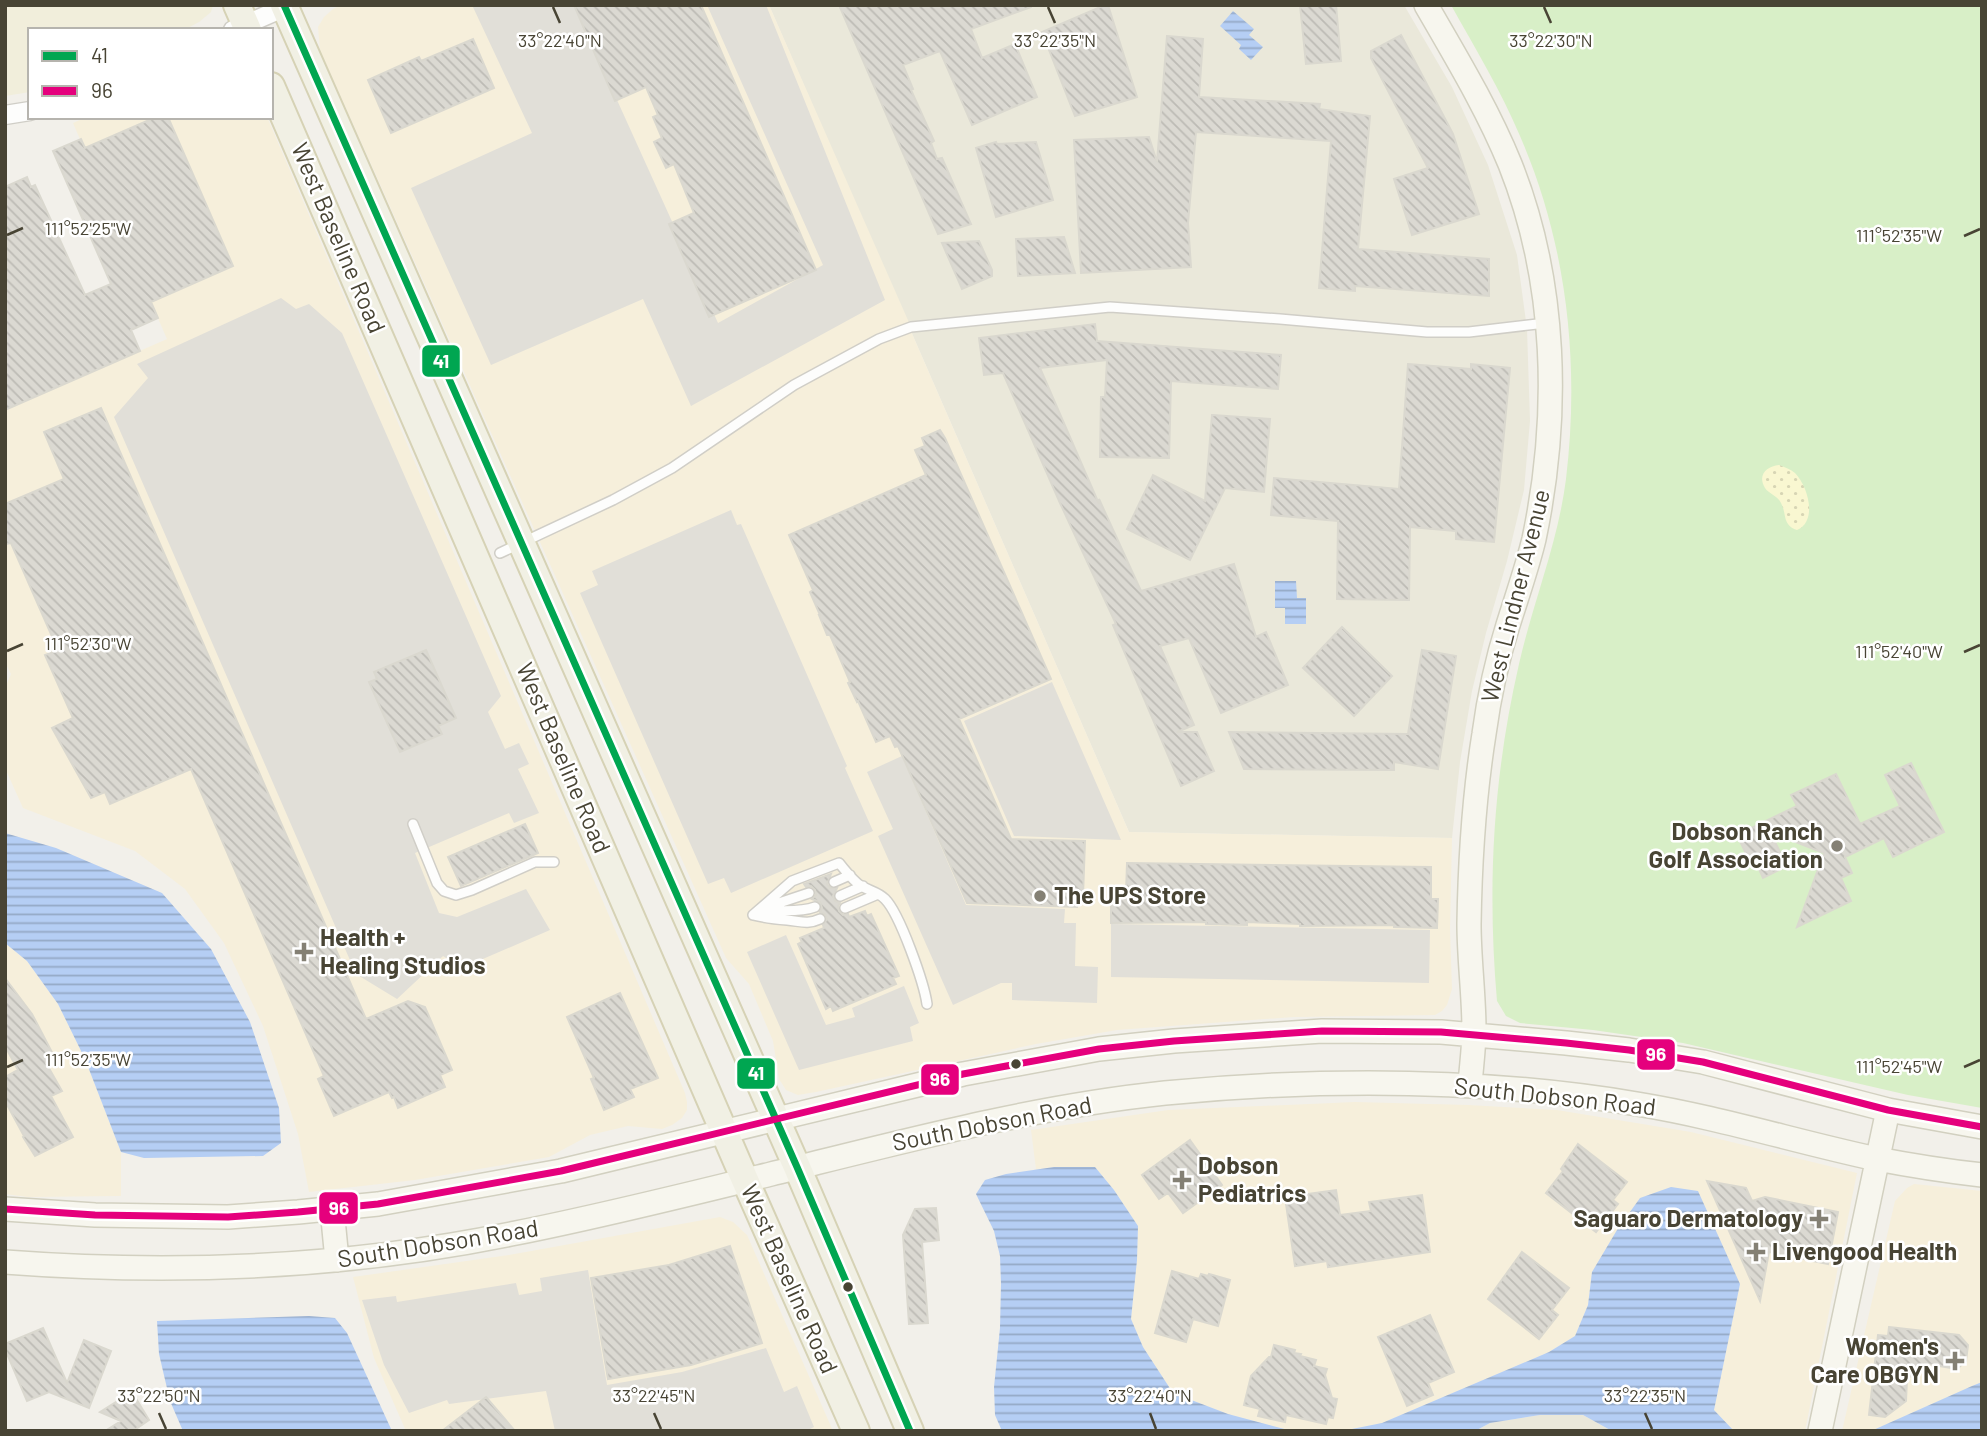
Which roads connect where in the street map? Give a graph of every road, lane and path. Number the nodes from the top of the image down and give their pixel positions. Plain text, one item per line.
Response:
1 (1426, 5) edge
2 (287, 6) edge
3 (241, 22) edge
4 (273, 91) edge
5 (28, 111) edge
6 (5, 115) edge
7 (1548, 323) junction
8 (510, 548) junction
9 (413, 824) dead end
10 (554, 862) dead end
11 (850, 875) junction
12 (834, 882) dead end
13 (863, 887) junction
14 (809, 893) dead end
15 (878, 894) junction
16 (840, 896) dead end
17 (815, 907) dead end
18 (845, 908) dead end
19 (753, 915) junction
20 (820, 919) dead end
21 (927, 1004) dead end
22 (1474, 1034) junction
23 (1469, 1086) junction
24 (1888, 1110) junction
25 (776, 1119) junction
26 (1982, 1127) edge
27 (724, 1130) junction
28 (1878, 1159) junction
29 (797, 1167) junction
30 (1982, 1175) edge
31 (745, 1180) junction
32 (5, 1209) edge
33 (332, 1209) junction
34 (337, 1260) junction
35 (5, 1262) edge
36 (856, 1431) edge
37 (910, 1431) edge
38 (1820, 1431) edge

1 - 7 main road, West Lindner Avenue
2 - 3 street
2 - 8 main road, West Baseline Road
4 - 27 main road, West Baseline Road
5 - 6 street
7 - 8 lane
7 - 22 main road, West Lindner Avenue
8 - 25 main road, West Baseline Road
9 - 10 lane
11 - 12 lane
11 - 13 lane
11 - 19 lane
13 - 15 lane
13 - 16 lane
14 - 19 lane
15 - 18 lane
15 - 21 lane
17 - 19 lane
19 - 20 lane
22 - 23 main road, West Lindner Avenue
22 - 24 main road, South Dobson Road
22 - 25 main road, South Dobson Road
23 - 28 main road, South Dobson Road
23 - 29 main road, South Dobson Road
24 - 26 main road, South Dobson Road
24 - 28 main road
25 - 27 main road, South Dobson Road
25 - 29 main road, West Baseline Road
27 - 31 main road, West Baseline Road
27 - 33 main road, South Dobson Road
28 - 30 main road, South Dobson Road
28 - 38 main road
29 - 31 main road, South Dobson Road
29 - 37 main road, West Baseline Road
31 - 34 main road, South Dobson Road
31 - 36 main road, West Baseline Road
32 - 33 main road, South Dobson Road
33 - 34 main road
34 - 35 main road, South Dobson Road

